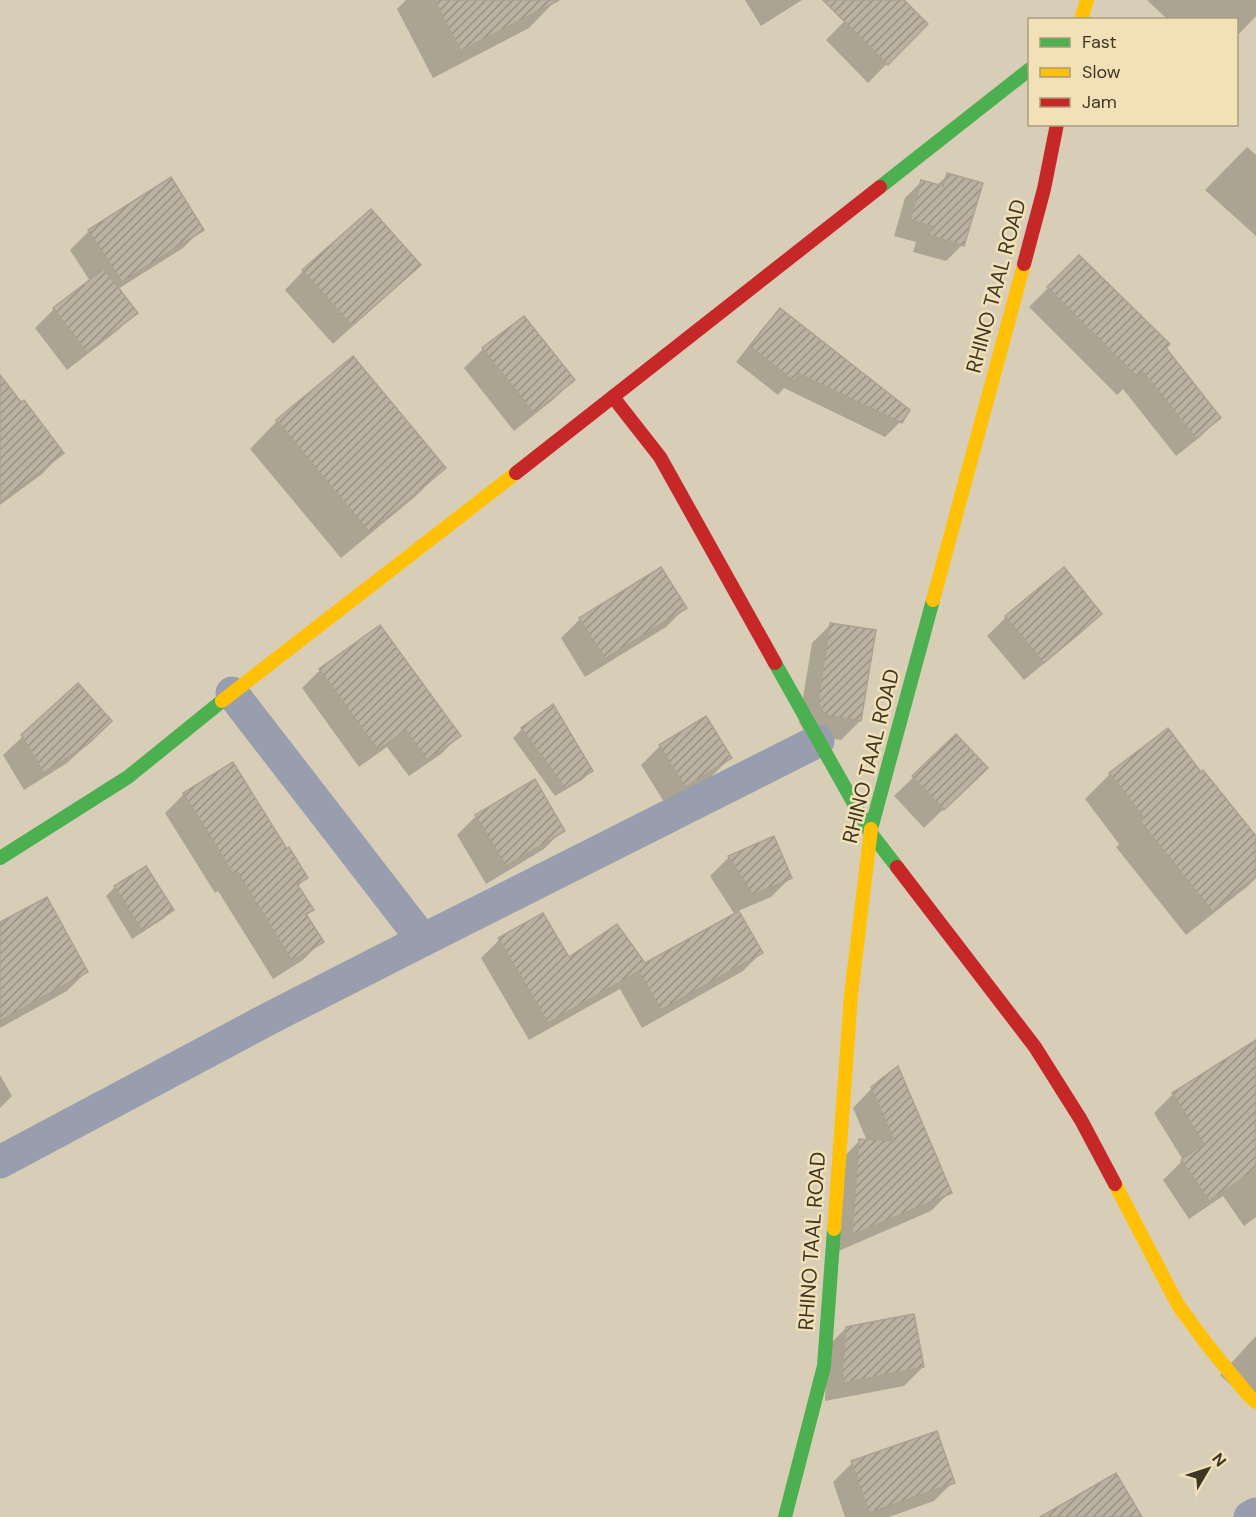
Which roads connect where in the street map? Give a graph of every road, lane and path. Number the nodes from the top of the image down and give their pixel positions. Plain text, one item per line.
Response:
1 (1087, 0) edge
2 (1082, 18) edge
3 (1028, 70) edge
4 (1058, 126) edge
5 (613, 397) junction
6 (232, 693) junction
7 (818, 741) junction
8 (870, 832) junction
9 (1, 856) edge
10 (423, 940) junction
11 (0, 1162) edge
12 (1256, 1402) edge
13 (1256, 1514) edge
14 (785, 1517) edge
15 (1250, 1517) edge

1 - 2 street
3 - 5 street
4 - 8 street, RHINO TAAL ROAD
5 - 6 street
5 - 7 street
6 - 9 street
6 - 10 street
7 - 8 street
7 - 10 street
8 - 12 street
8 - 14 street, RHINO TAAL ROAD
10 - 11 street
13 - 15 street

